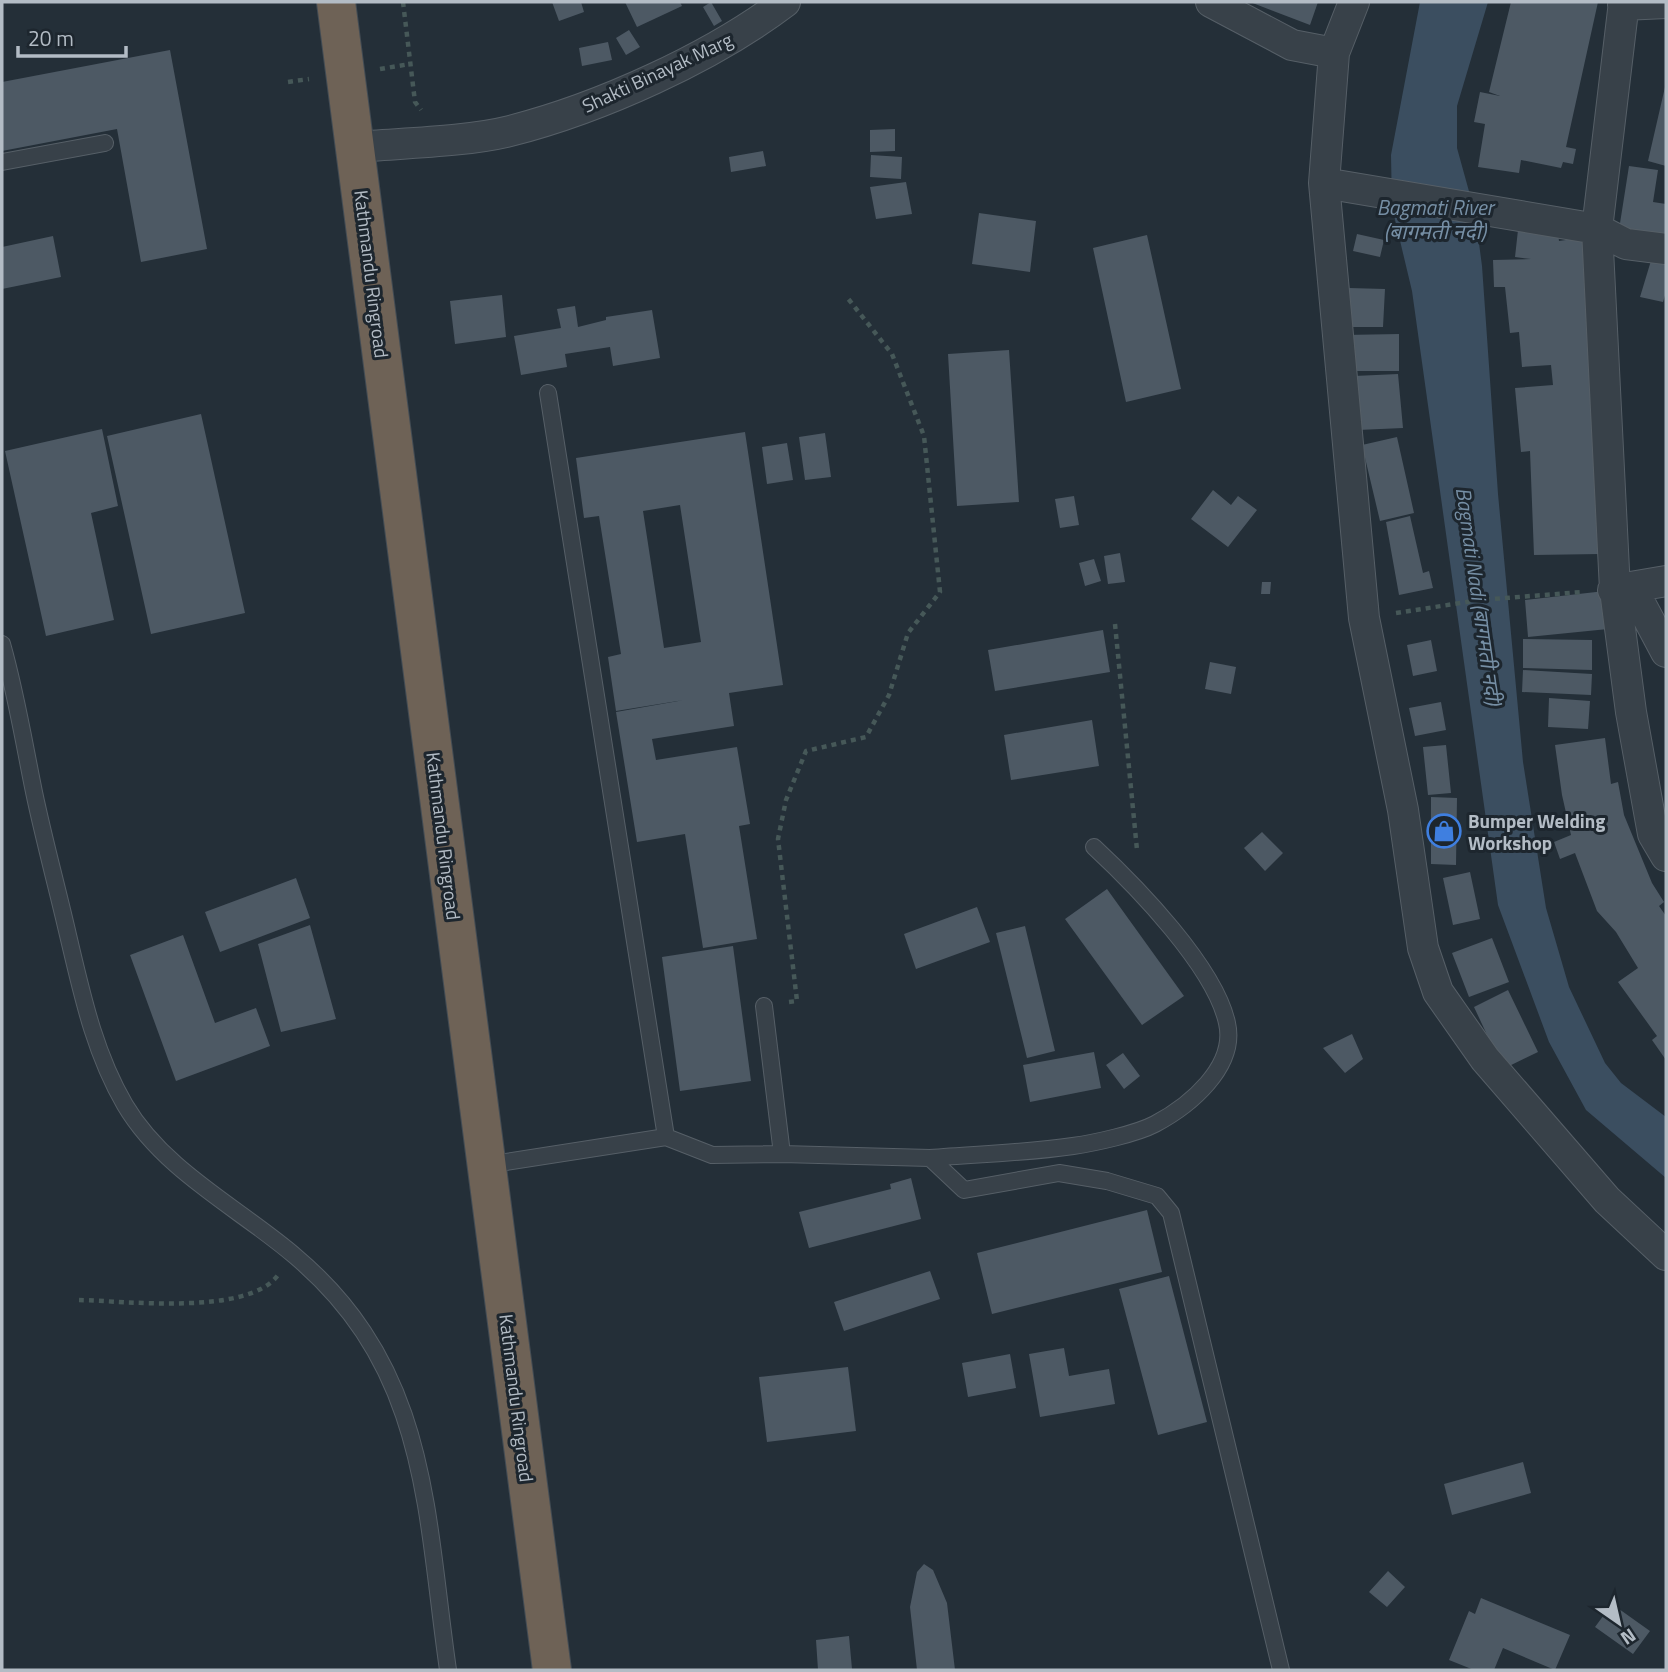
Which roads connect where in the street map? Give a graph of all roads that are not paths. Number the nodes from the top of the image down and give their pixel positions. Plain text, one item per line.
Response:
1 (336, 2) edge
2 (785, 2) edge
3 (1212, 2) edge
4 (1353, 2) edge
5 (1666, 3) edge
6 (1623, 4) edge
7 (1334, 52) junction
8 (105, 143) dead end
9 (356, 147) junction
10 (2, 162) edge
11 (1324, 183) junction
12 (1598, 229) junction
13 (1666, 249) edge
14 (548, 393) dead end
15 (1666, 581) edge
16 (1615, 589) junction
17 (2, 644) edge
18 (1666, 652) edge
19 (1094, 847) dead end
20 (1666, 856) edge
21 (764, 1006) road end
22 (666, 1137) junction
23 (782, 1154) junction
24 (930, 1158) junction
25 (486, 1165) junction
26 (1666, 1255) edge
27 (449, 1670) edge
28 (552, 1670) edge
29 (1281, 1670) edge

1 - 9 highway, Kathmandu Ringroad
2 - 9 street, Shakti Binayak Marg
3 - 7 street
4 - 7 street
5 - 6 street
6 - 12 street
7 - 11 street
8 - 10 lane
9 - 25 highway, Kathmandu Ringroad
11 - 12 street
11 - 26 street
12 - 13 street
12 - 16 street
14 - 22 lane
15 - 16 street
16 - 18 street
16 - 20 street
17 - 27 lane
19 - 24 lane
21 - 23 lane
22 - 23 lane
22 - 25 lane
23 - 24 lane
24 - 29 lane
25 - 28 highway, Kathmandu Ringroad

